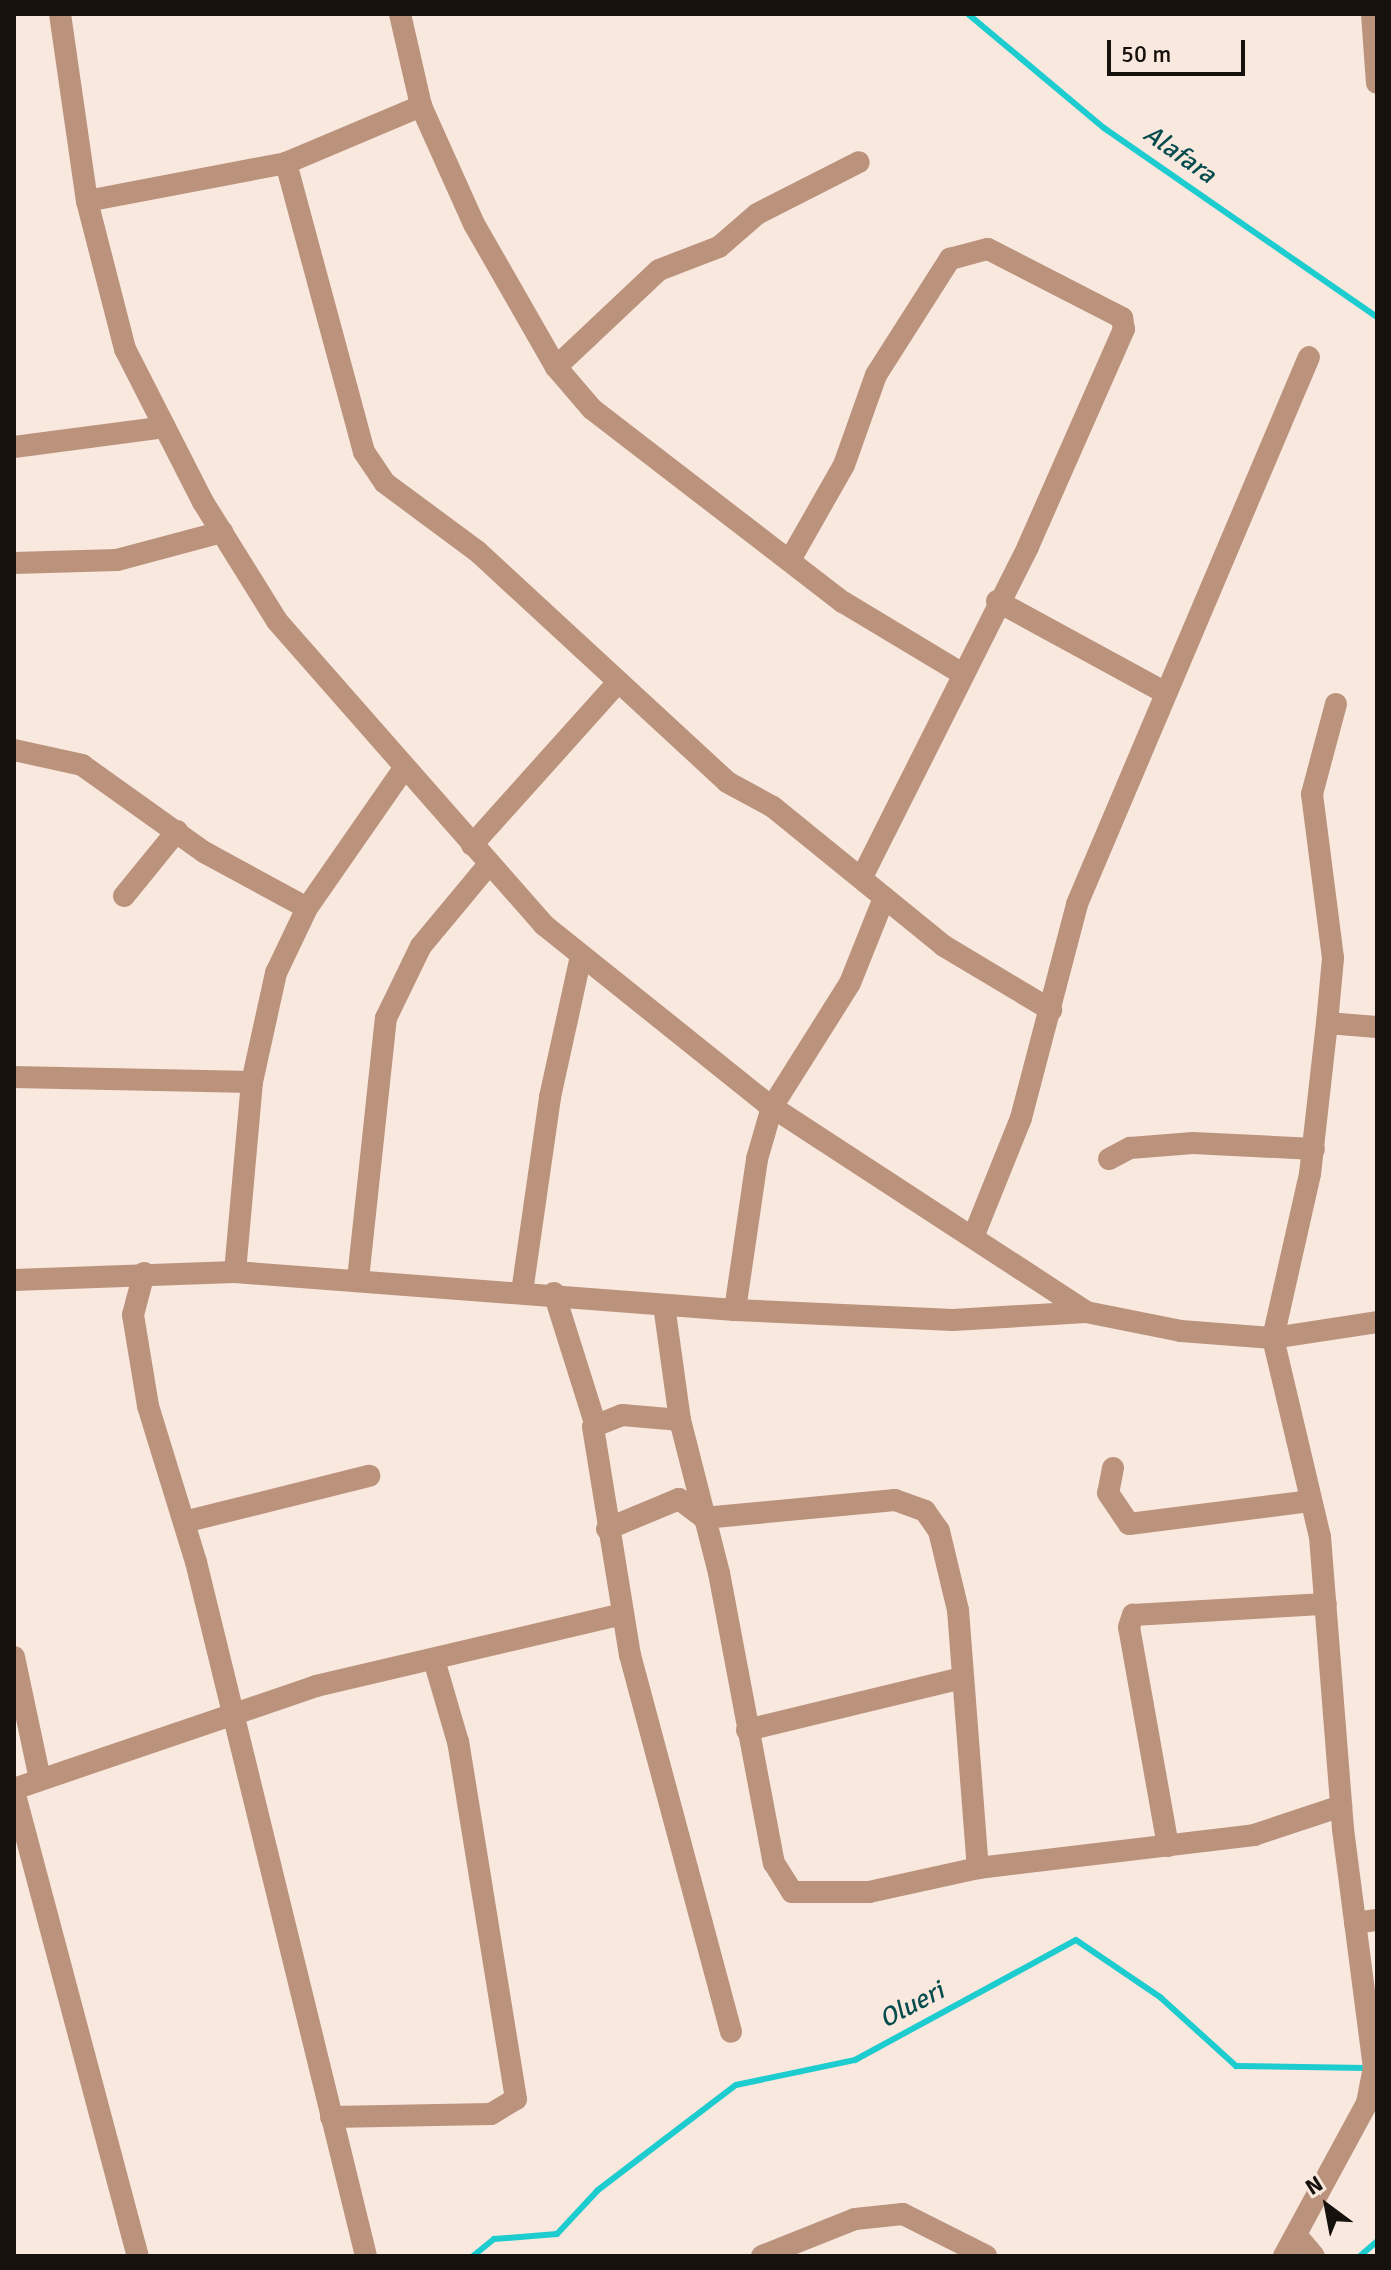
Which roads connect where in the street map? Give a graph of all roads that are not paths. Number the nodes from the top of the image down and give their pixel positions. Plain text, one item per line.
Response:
1 (60, 14) edge
2 (400, 14) edge
3 (1366, 15) edge
4 (1377, 83) edge
5 (421, 106) junction
6 (859, 162) dead end
7 (286, 163) junction
8 (87, 201) junction
9 (1309, 357) dead end
10 (556, 367) junction
11 (165, 427) junction
12 (14, 447) edge
13 (222, 532) junction
14 (790, 560) junction
15 (14, 563) edge
16 (997, 601) junction
17 (961, 673) junction
18 (618, 682) junction
19 (1162, 691) junction
20 (646, 704) junction
21 (1336, 704) dead end
22 (597, 708) junction
23 (14, 750) edge
24 (403, 770) junction
25 (177, 831) junction
26 (472, 845) junction
27 (489, 864) junction
28 (863, 875) junction
29 (124, 896) dead end
30 (884, 898) junction
31 (307, 908) junction
32 (581, 956) junction
33 (1051, 1010) junction
34 (1327, 1023) junction
35 (1377, 1027) edge
36 (14, 1077) edge
37 (252, 1082) junction
38 (772, 1107) junction
39 (1314, 1149) junction
40 (1109, 1159) dead end
41 (974, 1235) junction
42 (235, 1272) junction
43 (144, 1273) junction
44 (358, 1279) junction
45 (14, 1280) edge
46 (522, 1292) junction
47 (554, 1293) junction
48 (664, 1305) junction
49 (735, 1310) junction
50 (1086, 1312) junction
51 (1377, 1322) edge
52 (1273, 1338) junction
53 (680, 1420) junction
54 (595, 1423) junction
55 (1113, 1468) dead end
56 (369, 1476) dead end
57 (1310, 1501) junction
58 (704, 1518) junction
59 (184, 1522) junction
60 (607, 1529) junction
61 (1326, 1604) junction
62 (623, 1614) junction
63 (14, 1657) edge
64 (434, 1660) junction
65 (958, 1679) junction
66 (232, 1712) junction
67 (747, 1730) junction
68 (40, 1779) junction
69 (14, 1790) edge
70 (1341, 1806) junction
71 (1168, 1846) junction
72 (978, 1868) junction
73 (1366, 1922) edge
74 (731, 2032) dead end
75 (331, 2117) junction
76 (1297, 2236) junction
77 (138, 2256) edge
78 (366, 2256) edge
79 (762, 2256) edge
80 (986, 2256) edge
81 (1284, 2256) edge
82 (1314, 2256) edge

1 - 8 street
2 - 5 street
3 - 4 street
5 - 7 street
5 - 10 street
6 - 10 street
7 - 8 street
7 - 18 street
8 - 11 street
9 - 19 street
10 - 14 street
11 - 12 street
11 - 13 street
13 - 15 street
13 - 24 street
14 - 16 street
14 - 17 street
16 - 17 street
16 - 19 street
17 - 28 street
18 - 20 street
18 - 22 street
19 - 33 street
20 - 22 street
20 - 28 street
21 - 34 street
22 - 26 street
23 - 25 street
24 - 26 street
24 - 31 street
25 - 29 street
25 - 31 street
26 - 27 street
27 - 32 street
27 - 44 street
28 - 30 street
30 - 33 street
30 - 38 street
31 - 37 street
32 - 38 street
32 - 46 street
33 - 41 street
34 - 35 street
34 - 39 street
36 - 37 street
37 - 42 street
38 - 41 street
38 - 49 street
39 - 40 street
39 - 52 street
41 - 50 street
42 - 43 street
42 - 44 street
43 - 45 street
43 - 59 street
44 - 46 street
46 - 47 street
47 - 48 street
47 - 54 street
48 - 49 street
48 - 53 street
49 - 50 street
50 - 52 street
51 - 52 street
52 - 57 street
53 - 54 street
53 - 58 street
54 - 60 street
55 - 57 street
56 - 59 street
57 - 61 street
58 - 60 street
58 - 65 street
58 - 67 street
59 - 66 street
60 - 62 street
61 - 70 street
61 - 71 street
62 - 64 street
62 - 74 street
63 - 68 street
64 - 66 street
64 - 75 street
65 - 67 street
65 - 72 street
66 - 68 street
66 - 75 street
67 - 72 street
68 - 69 street
69 - 77 street
70 - 71 street
70 - 73 street
71 - 72 street
73 - 76 street
75 - 78 street
76 - 81 street
76 - 82 street
79 - 80 street

